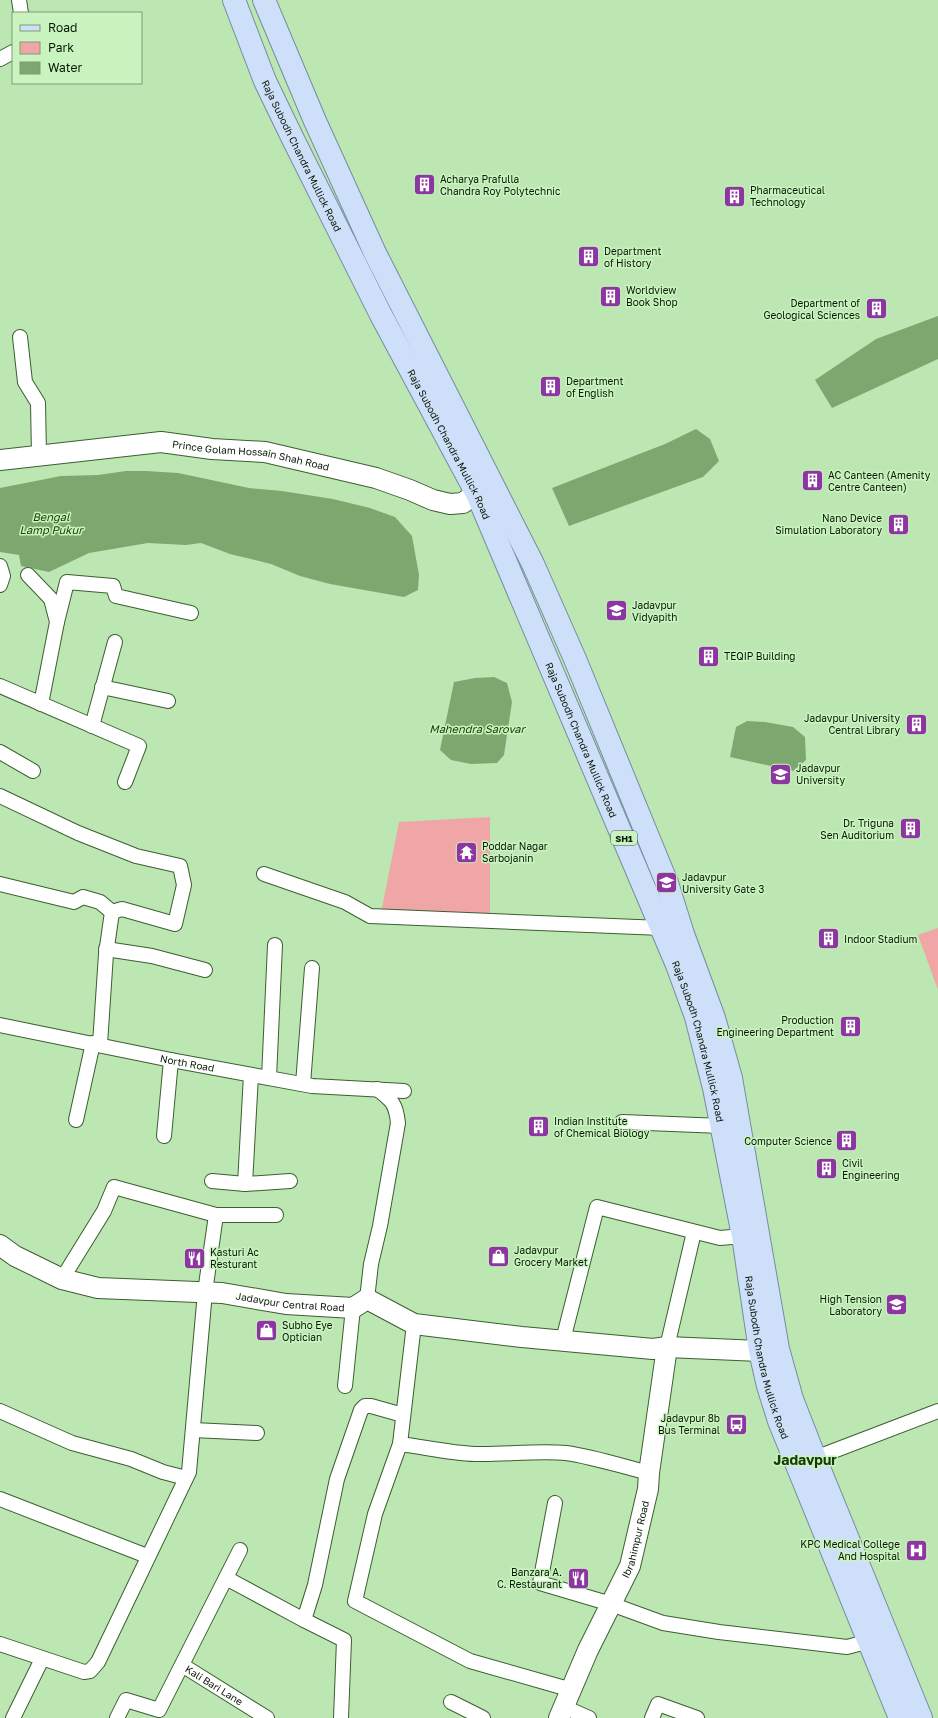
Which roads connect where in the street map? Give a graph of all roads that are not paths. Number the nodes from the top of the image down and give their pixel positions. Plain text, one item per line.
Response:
1 (19, 0) edge
2 (234, 0) edge
3 (264, 0) edge
4 (21, 12) edge
5 (12, 53) edge
6 (0, 59) edge
7 (20, 337) dead end
8 (39, 456) junction
9 (0, 460) edge
10 (484, 488) junction
11 (0, 566) edge
12 (28, 575) dead end
13 (0, 585) edge
14 (192, 613) dead end
15 (57, 622) junction
16 (115, 642) dead end
17 (0, 686) edge
18 (102, 687) junction
19 (168, 701) dead end
20 (41, 704) junction
21 (92, 726) junction
22 (0, 752) edge
23 (33, 771) dead end
24 (125, 782) dead end
25 (0, 796) edge
26 (264, 874) dead end
27 (0, 884) edge
28 (112, 912) junction
29 (662, 928) junction
30 (275, 945) dead end
31 (106, 950) junction
32 (312, 968) dead end
33 (205, 970) dead end
34 (0, 1025) edge
35 (96, 1044) junction
36 (170, 1060) junction
37 (251, 1075) junction
38 (269, 1078) junction
39 (303, 1084) junction
40 (376, 1089) junction
41 (404, 1091) dead end
42 (76, 1120) dead end
43 (622, 1122) dead end
44 (730, 1125) junction
45 (164, 1136) dead end
46 (212, 1181) dead end
47 (290, 1181) dead end
48 (245, 1184) junction
49 (216, 1215) junction
50 (276, 1215) dead end
51 (694, 1232) junction
52 (743, 1236) junction
53 (0, 1245) edge
54 (62, 1279) junction
55 (205, 1292) junction
56 (360, 1304) junction
57 (414, 1324) junction
58 (564, 1340) junction
59 (662, 1351) junction
60 (771, 1354) junction
61 (345, 1386) dead end
62 (938, 1411) edge
63 (0, 1412) edge
64 (403, 1415) junction
65 (193, 1430) junction
66 (257, 1434) dead end
67 (400, 1444) junction
68 (815, 1458) junction
69 (649, 1473) junction
70 (186, 1478) junction
71 (0, 1499) edge
72 (555, 1503) dead end
73 (240, 1550) dead end
74 (147, 1556) junction
75 (226, 1578) junction
76 (611, 1604) junction
77 (304, 1620) junction
78 (870, 1641) junction
79 (0, 1644) edge
80 (42, 1659) junction
81 (182, 1664) junction
82 (451, 1702) dead end
83 (565, 1705) edge
84 (13, 1718) edge
85 (117, 1718) edge
86 (267, 1718) edge
87 (341, 1718) edge
88 (483, 1718) edge
89 (589, 1718) edge
90 (652, 1718) edge
91 (697, 1718) edge
92 (900, 1718) edge
93 (921, 1718) edge

1 - 4 street
2 - 10 main road, Raja Subodh Chandra Mullick Road / SH1
3 - 10 main road, Raja Subodh Chandra Mullick Road / SH1
5 - 6 street
7 - 8 street
8 - 9 street, Prince Golam Hossain Shah Road
8 - 10 street, Prince Golam Hossain Shah Road
10 - 29 main road, Raja Subodh Chandra Mullick Road / SH1
10 - 44 main road, Raja Subodh Chandra Mullick Road / SH1
11 - 13 street
12 - 15 street
14 - 15 street
15 - 20 street
16 - 18 street
17 - 20 street
18 - 19 street
18 - 21 street
20 - 21 street
21 - 24 street
22 - 23 street
25 - 28 street
26 - 29 street
27 - 28 street
28 - 31 street
29 - 44 main road, Raja Subodh Chandra Mullick Road / SH1
30 - 38 street
31 - 33 street
31 - 35 street
32 - 39 street
34 - 35 street, North Road
35 - 36 street, North Road
35 - 42 street
36 - 37 street, North Road
36 - 45 street
37 - 38 street, North Road
37 - 48 street
38 - 39 street, North Road
39 - 40 street, North Road
40 - 41 street, North Road
40 - 56 street
43 - 44 street
44 - 52 main road, Raja Subodh Chandra Mullick Road / SH1
44 - 60 main road, Raja Subodh Chandra Mullick Road / SH1
46 - 48 street
47 - 48 street
49 - 50 street
49 - 54 street
49 - 55 street
51 - 52 street
51 - 58 street
51 - 59 street
52 - 60 main road, Raja Subodh Chandra Mullick Road / SH1
53 - 54 street, Jadavpur Central Road
54 - 55 street, Jadavpur Central Road
55 - 56 street, Jadavpur Central Road
55 - 65 street
56 - 57 street, Jadavpur Central Road
56 - 61 street
57 - 58 street, Jadavpur Central Road
57 - 64 street
58 - 59 street, Jadavpur Central Road
59 - 60 street, Jadavpur Central Road
59 - 69 street, Ibrahimpur Road
60 - 68 main road, Raja Subodh Chandra Mullick Road / SH1
60 - 78 main road, Raja Subodh Chandra Mullick Road / SH1
62 - 68 street
63 - 70 street
64 - 67 street
64 - 77 street
65 - 66 street
65 - 70 street
67 - 69 street
67 - 83 street
68 - 93 main road, Raja Subodh Chandra Mullick Road / SH1
69 - 76 street, Ibrahimpur Road
70 - 74 street
71 - 74 street
72 - 76 street
73 - 75 street
74 - 80 street
75 - 77 street
75 - 81 street
76 - 78 street
76 - 83 street, Ibrahimpur Road
77 - 87 street
78 - 92 main road, Raja Subodh Chandra Mullick Road / SH1
79 - 80 street
80 - 84 street
81 - 85 street
81 - 86 street, Kali Bari Lane
82 - 88 street
83 - 89 street
90 - 91 street

